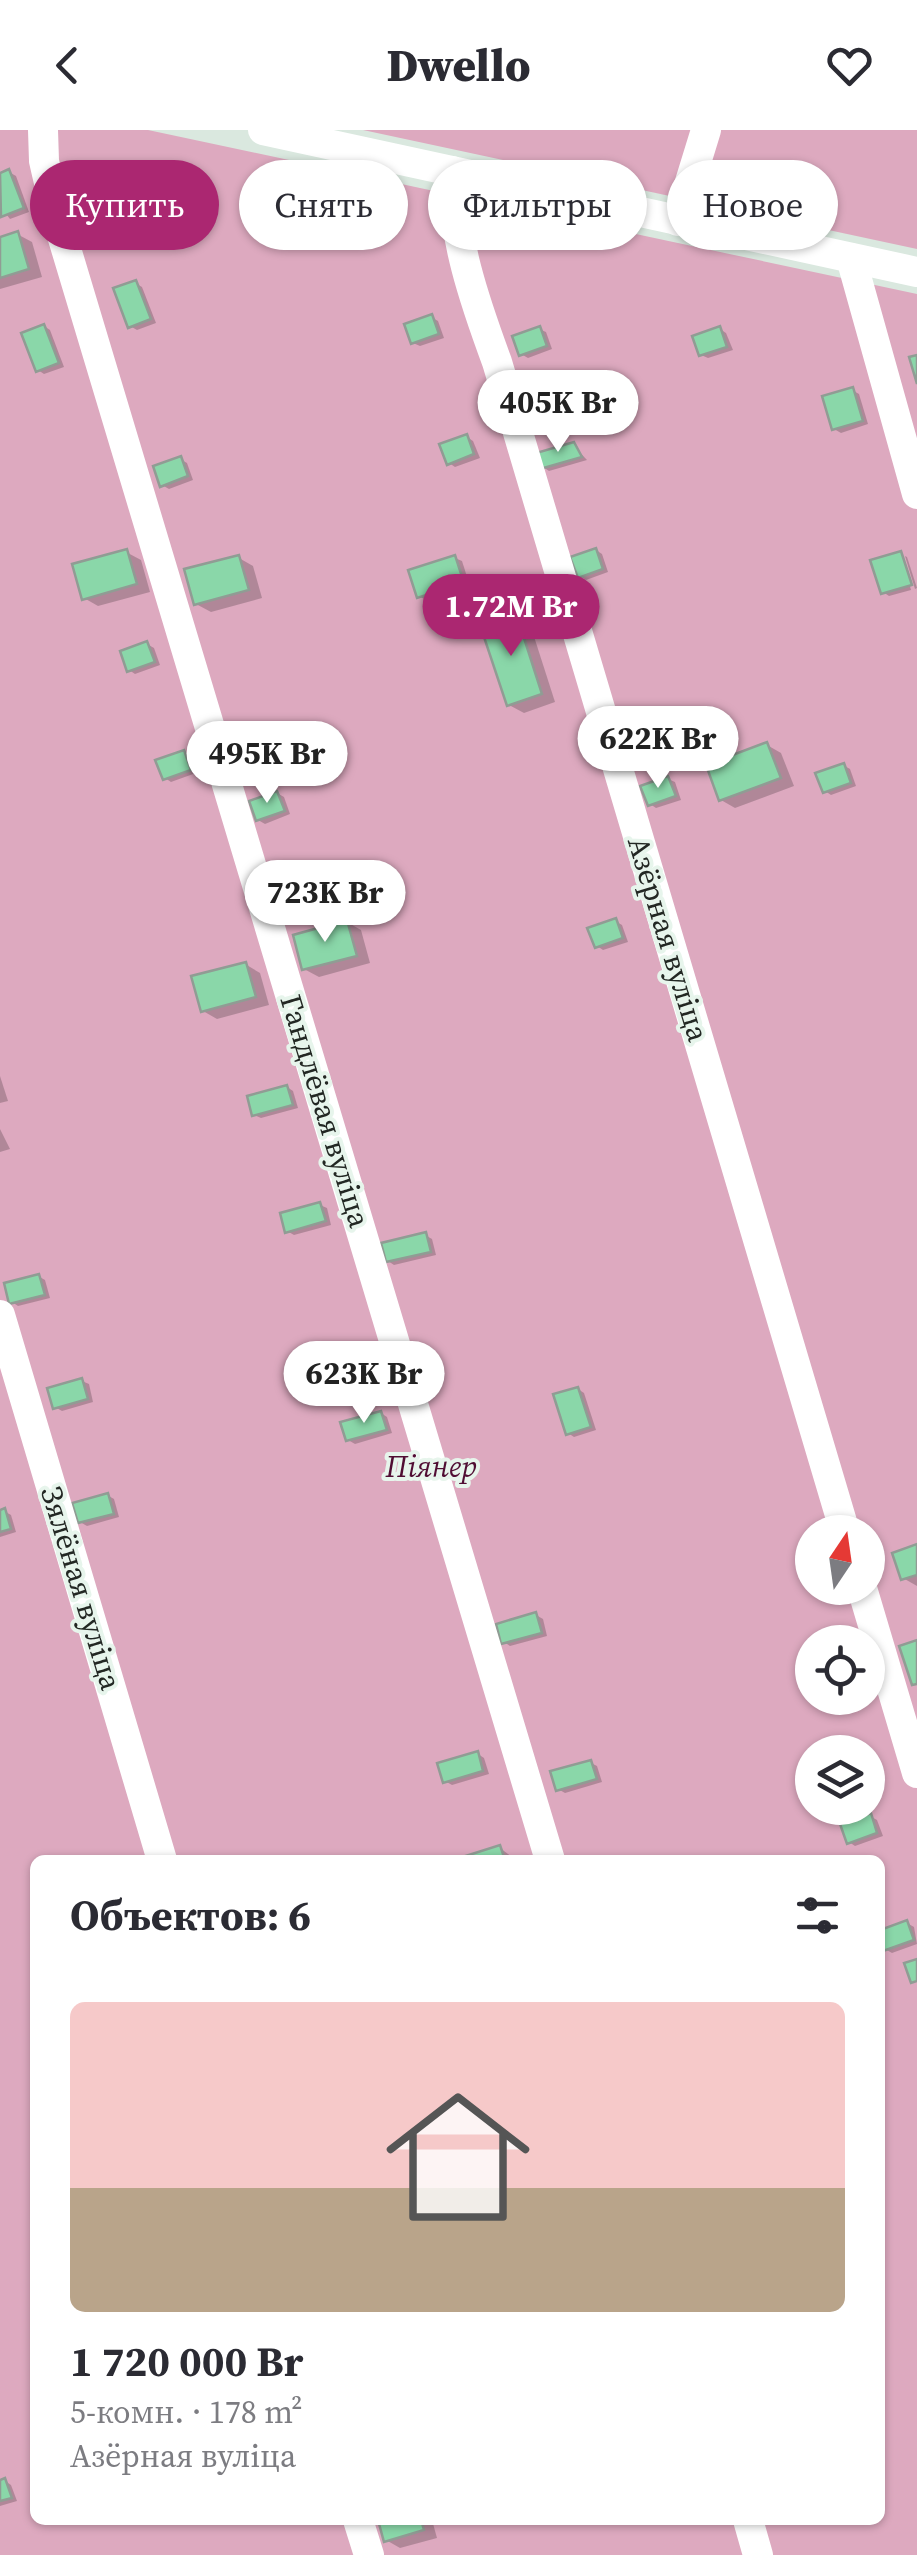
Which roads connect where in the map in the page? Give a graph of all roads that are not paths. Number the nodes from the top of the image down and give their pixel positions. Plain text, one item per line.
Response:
1 (42, 130) edge
2 (263, 130) edge
3 (706, 130) edge
4 (316, 136) edge
5 (697, 160) edge
6 (428, 165) edge
7 (459, 250) edge
8 (814, 250) edge
9 (851, 258) junction
10 (917, 272) edge
11 (917, 494) edge
12 (0, 1315) edge
13 (840, 1515) edge
14 (867, 1605) edge
15 (917, 1773) edge
16 (161, 1855) edge
17 (548, 1855) edge
18 (360, 2525) edge
19 (749, 2525) edge
20 (369, 2555) edge
21 (758, 2555) edge

1 - 17 street, Гандлёвая вуліца
2 - 4 street
3 - 5 street
4 - 6 street
7 - 13 street, Азёрная вуліца
8 - 9 street
9 - 10 street
9 - 11 street
12 - 16 street, Зялёная вуліца
14 - 15 street
18 - 20 street
19 - 21 street

